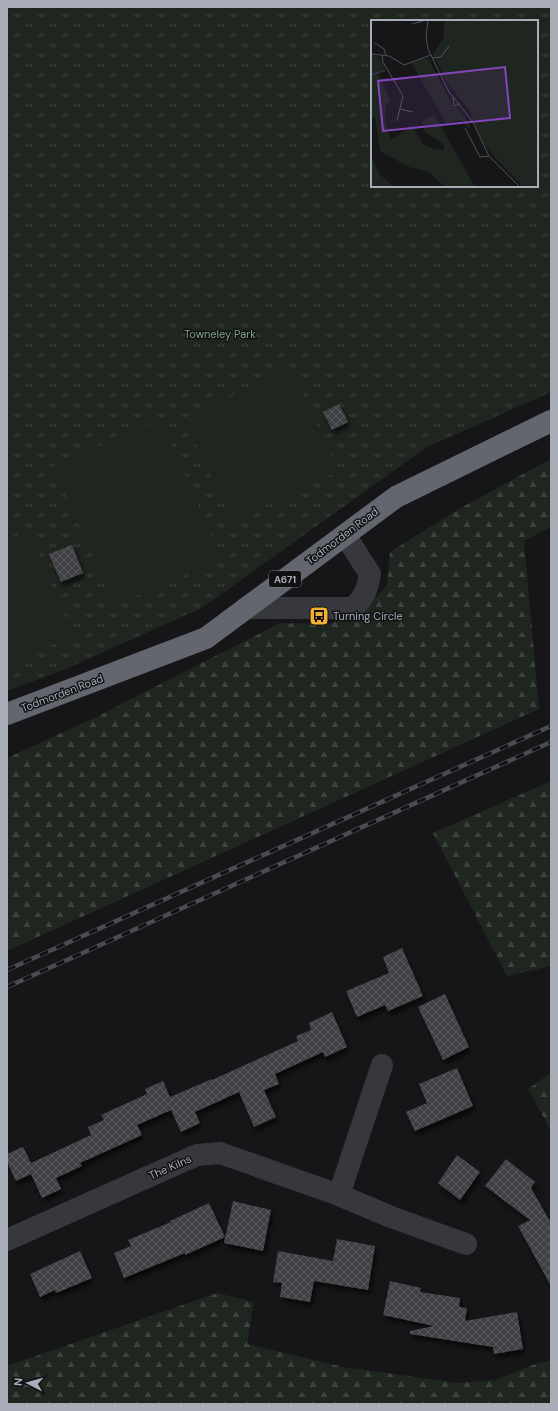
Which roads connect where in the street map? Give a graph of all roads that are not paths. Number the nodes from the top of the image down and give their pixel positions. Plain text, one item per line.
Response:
1 (551, 421) edge
2 (345, 535) junction
3 (246, 608) junction
4 (7, 714) edge
5 (382, 1065) dead end
6 (339, 1195) junction
7 (7, 1240) edge
8 (466, 1244) dead end

1 - 2 highway, Todmorden Road / A671
2 - 3 highway, Todmorden Road / A671
2 - 3 street
3 - 4 highway, Todmorden Road / A671
5 - 6 street
6 - 7 street, The Kilns
6 - 8 street, The Kilns

